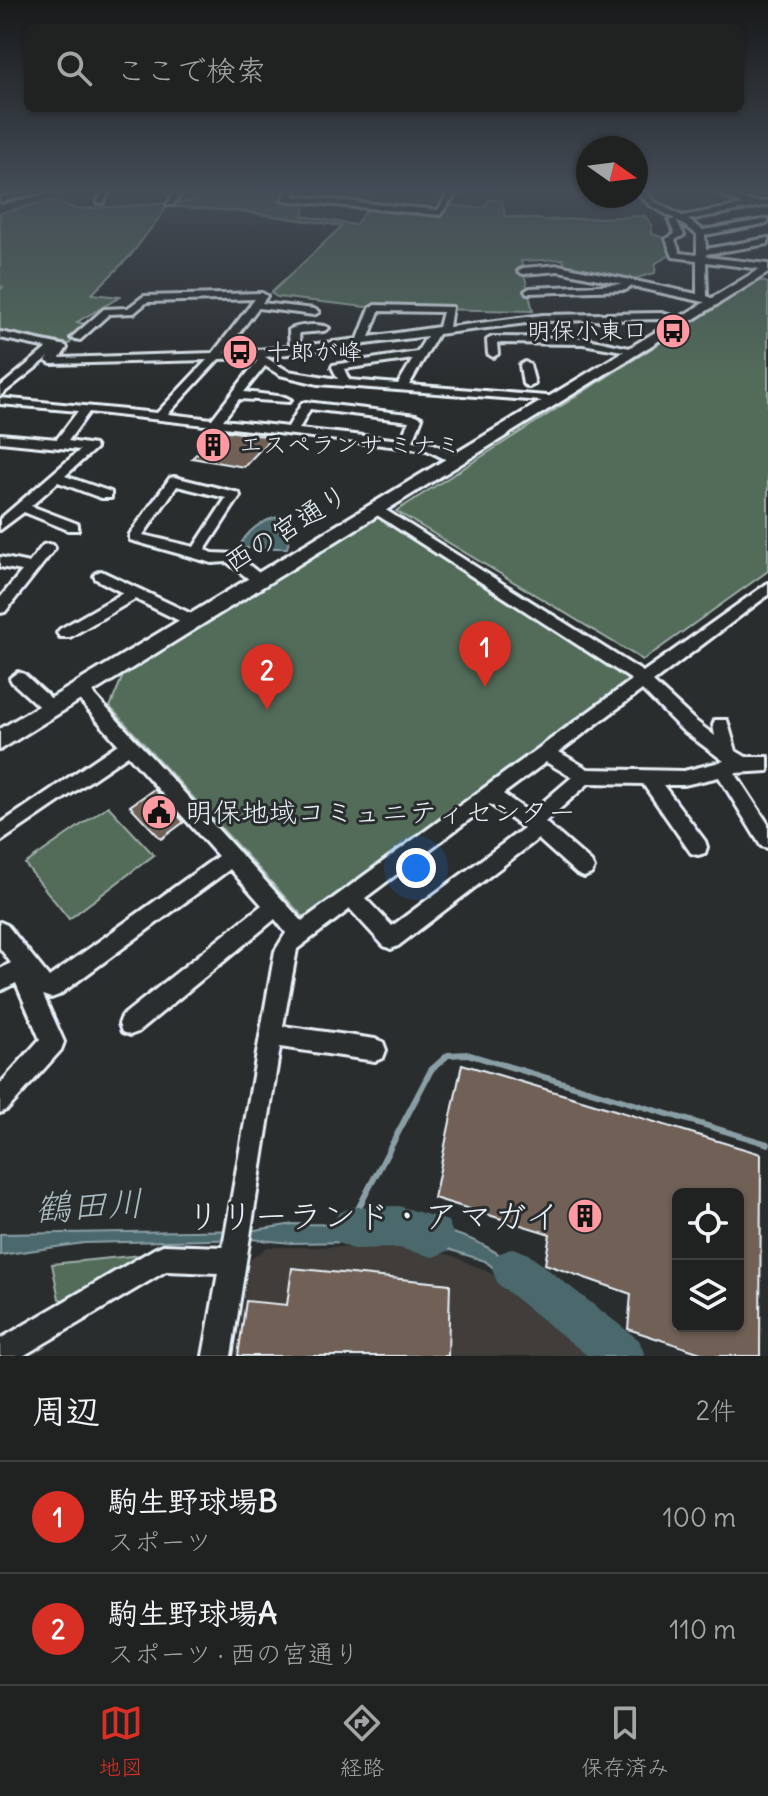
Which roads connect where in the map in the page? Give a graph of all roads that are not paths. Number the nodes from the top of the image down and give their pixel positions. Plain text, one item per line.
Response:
1 (676, 254) edge
2 (710, 254) edge
3 (703, 256) junction
4 (523, 271) dead end
5 (765, 272) edge
6 (653, 283) junction
7 (530, 291) dead end
8 (706, 300) junction
9 (256, 305) junction
10 (314, 312) dead end
11 (681, 320) junction
12 (324, 328) dead end
13 (440, 329) junction
14 (0, 335) edge
15 (76, 338) dead end
16 (363, 339) junction
17 (295, 348) junction
18 (634, 350) junction
19 (218, 354) junction
20 (493, 354) dead end
21 (421, 355) junction
22 (258, 358) junction
23 (47, 360) junction
24 (525, 365) dead end
25 (345, 382) junction
26 (529, 384) dead end
27 (402, 387) junction
28 (0, 393) edge
29 (236, 395) junction
30 (555, 399) junction
31 (285, 400) dead end
32 (0, 401) edge
33 (86, 408) junction
34 (161, 415) junction
35 (215, 422) junction
36 (292, 431) junction
37 (0, 438) edge
38 (60, 443) junction
39 (406, 444) junction
40 (455, 460) junction
41 (56, 477) junction
42 (106, 495) dead end
43 (22, 507) junction
44 (376, 508) junction
45 (0, 526) edge
46 (73, 527) dead end
47 (48, 548) dead end
48 (197, 552) junction
49 (0, 562) edge
50 (33, 568) junction
51 (101, 576) dead end
52 (259, 580) junction
53 (767, 590) edge
54 (134, 593) junction
55 (0, 608) edge
56 (193, 621) junction
57 (65, 633) dead end
58 (17, 679) dead end
59 (642, 681) junction
60 (81, 691) junction
61 (52, 709) junction
62 (721, 725) dead end
63 (0, 741) edge
64 (130, 745) junction
65 (545, 753) junction
66 (732, 763) junction
67 (768, 764) edge
68 (585, 776) junction
69 (649, 779) junction
70 (489, 794) junction
71 (534, 826) junction
72 (0, 834) edge
73 (768, 840) edge
74 (698, 847) dead end
75 (233, 856) junction
76 (584, 868) dead end
77 (350, 896) junction
78 (276, 906) junction
79 (0, 932) edge
80 (300, 933) junction
81 (15, 972) edge
82 (130, 1024) dead end
83 (270, 1035) junction
84 (375, 1050) dead end
85 (0, 1101) edge
86 (233, 1254) junction
87 (0, 1354) edge
88 (217, 1356) edge

1 - 3 street
2 - 3 street
3 - 5 street
3 - 8 street
4 - 6 street
5 - 8 street, 西の宮通り
6 - 7 street
6 - 8 street
8 - 11 street, 西の宮通り
9 - 10 street
9 - 15 street
9 - 19 street
11 - 13 street
11 - 18 street, 西の宮通り
12 - 17 street
13 - 16 street
13 - 16 street
13 - 21 street
14 - 23 street
16 - 17 street
17 - 22 street
18 - 20 street
18 - 30 street, 西の宮通り
19 - 22 street
19 - 23 street
19 - 34 street
21 - 25 street
21 - 27 street
22 - 25 street
22 - 29 street
23 - 28 street
24 - 26 street
25 - 27 street
27 - 30 street
29 - 31 street
29 - 35 street
30 - 40 street, 西の宮通り
32 - 33 street
33 - 34 street
33 - 38 street
34 - 35 street
35 - 36 street
36 - 39 street
36 - 39 street
37 - 38 street
38 - 41 street
39 - 40 street
40 - 44 street, 西の宮通り
41 - 42 street
41 - 43 street
43 - 45 street
43 - 46 street
44 - 52 street, 西の宮通り
44 - 59 street
47 - 50 street
48 - 48 street
48 - 52 street
49 - 50 street
50 - 55 street
51 - 54 street
52 - 56 street, 西の宮通り
53 - 59 street
54 - 56 street
54 - 57 street
56 - 60 street, 西の宮通り
58 - 61 street
59 - 65 street
59 - 66 street
60 - 61 street, 西の宮通り
60 - 64 street
61 - 63 street, 西の宮通り
62 - 66 street
64 - 72 street
64 - 75 street
65 - 68 street
65 - 70 street
66 - 67 street
66 - 69 street
66 - 73 street
68 - 69 street
68 - 71 street
69 - 74 street
70 - 71 street
70 - 77 street
71 - 76 street
71 - 77 street
75 - 78 street
75 - 81 street
77 - 80 street
78 - 80 street
78 - 82 street
79 - 81 street
80 - 83 street
81 - 85 street
83 - 84 street
83 - 86 street
86 - 87 street
86 - 88 street

